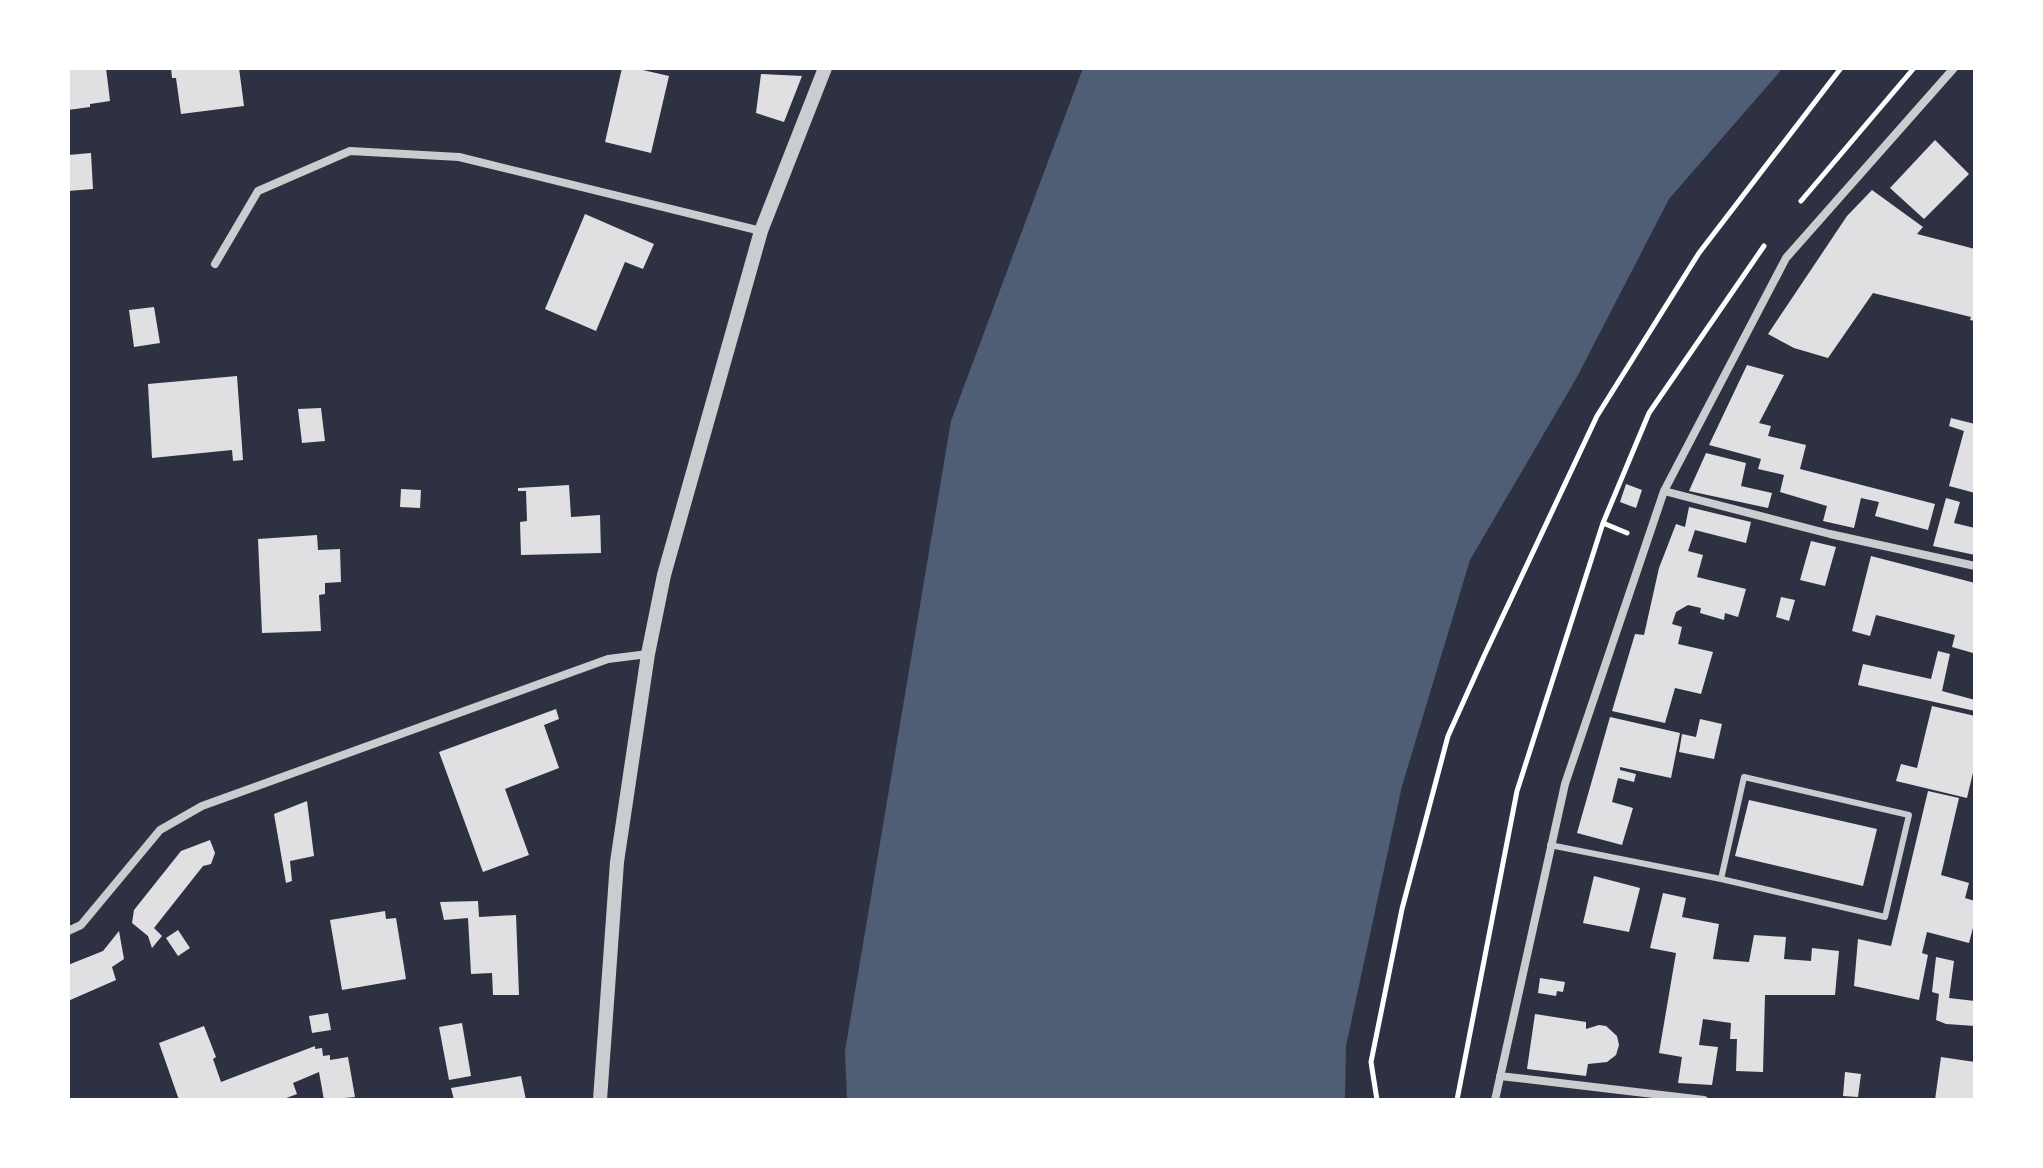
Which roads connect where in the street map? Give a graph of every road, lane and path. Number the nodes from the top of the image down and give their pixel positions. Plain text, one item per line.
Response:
1 (825, 68) edge
2 (1841, 68) edge
3 (1954, 68) edge
4 (761, 231) junction
5 (215, 264) dead end
6 (1664, 491) junction
7 (1975, 566) edge
8 (648, 654) junction
9 (1550, 845) junction
10 (1721, 879) junction
11 (68, 931) edge
12 (1500, 1076) junction
13 (600, 1100) edge
14 (1377, 1100) edge
15 (1495, 1100) edge
16 (1704, 1100) edge

1 - 4 street
2 - 14 path
3 - 6 street
4 - 5 street
4 - 8 street
6 - 7 street
6 - 9 street
8 - 11 street
8 - 13 street
9 - 10 lane
9 - 12 street
10 - 10 lane
12 - 15 street
12 - 16 street

